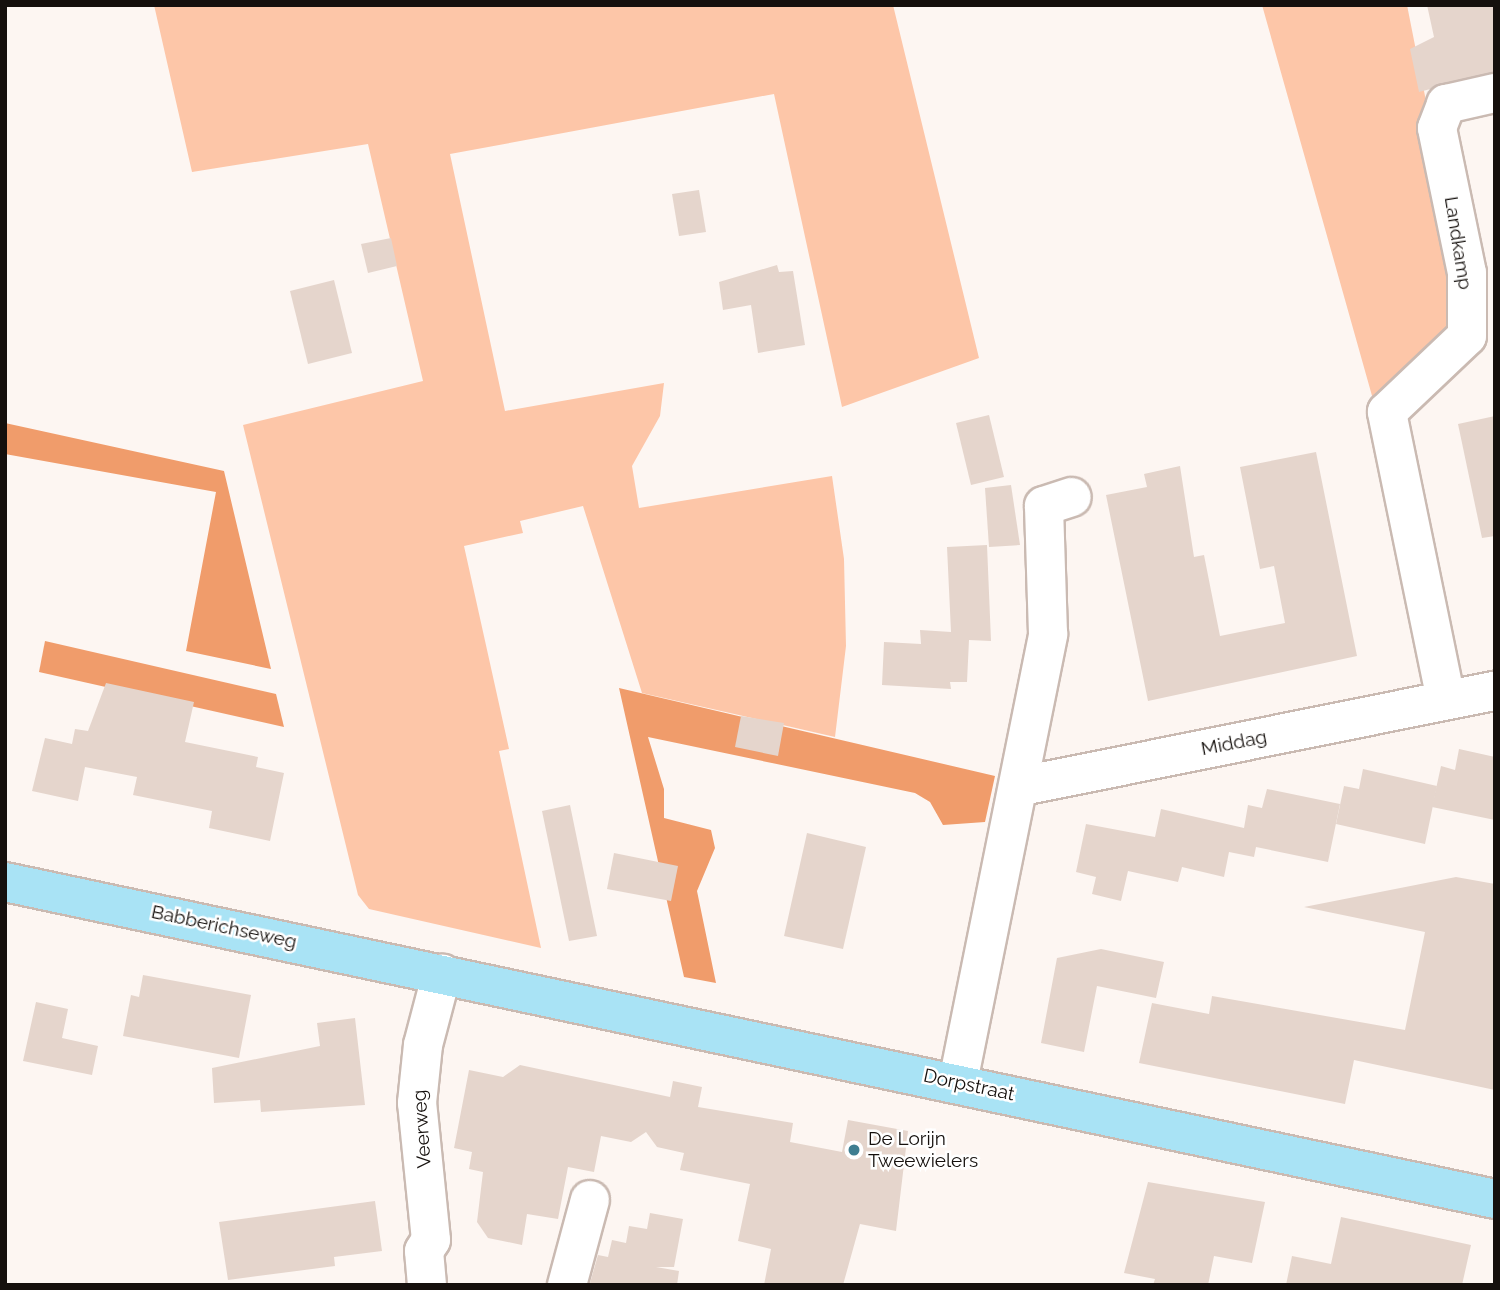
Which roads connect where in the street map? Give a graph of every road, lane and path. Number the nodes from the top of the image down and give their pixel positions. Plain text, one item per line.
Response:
1 (1495, 93) edge
2 (1072, 497) dead end
3 (1495, 691) edge
4 (1446, 700) junction
5 (1022, 786) junction
6 (5, 882) edge
7 (442, 973) junction
8 (958, 1082) junction
9 (1495, 1199) edge
10 (590, 1200) dead end
11 (427, 1285) edge
12 (567, 1285) edge

1 - 4 street, Landkamp
2 - 5 street
3 - 4 street, Middag
4 - 5 street, Middag
5 - 8 street
6 - 7 main road, Babberichseweg
7 - 8 main road, Dorpstraat
7 - 11 street, Veerweg
8 - 9 main road, Dorpstraat
10 - 12 street

